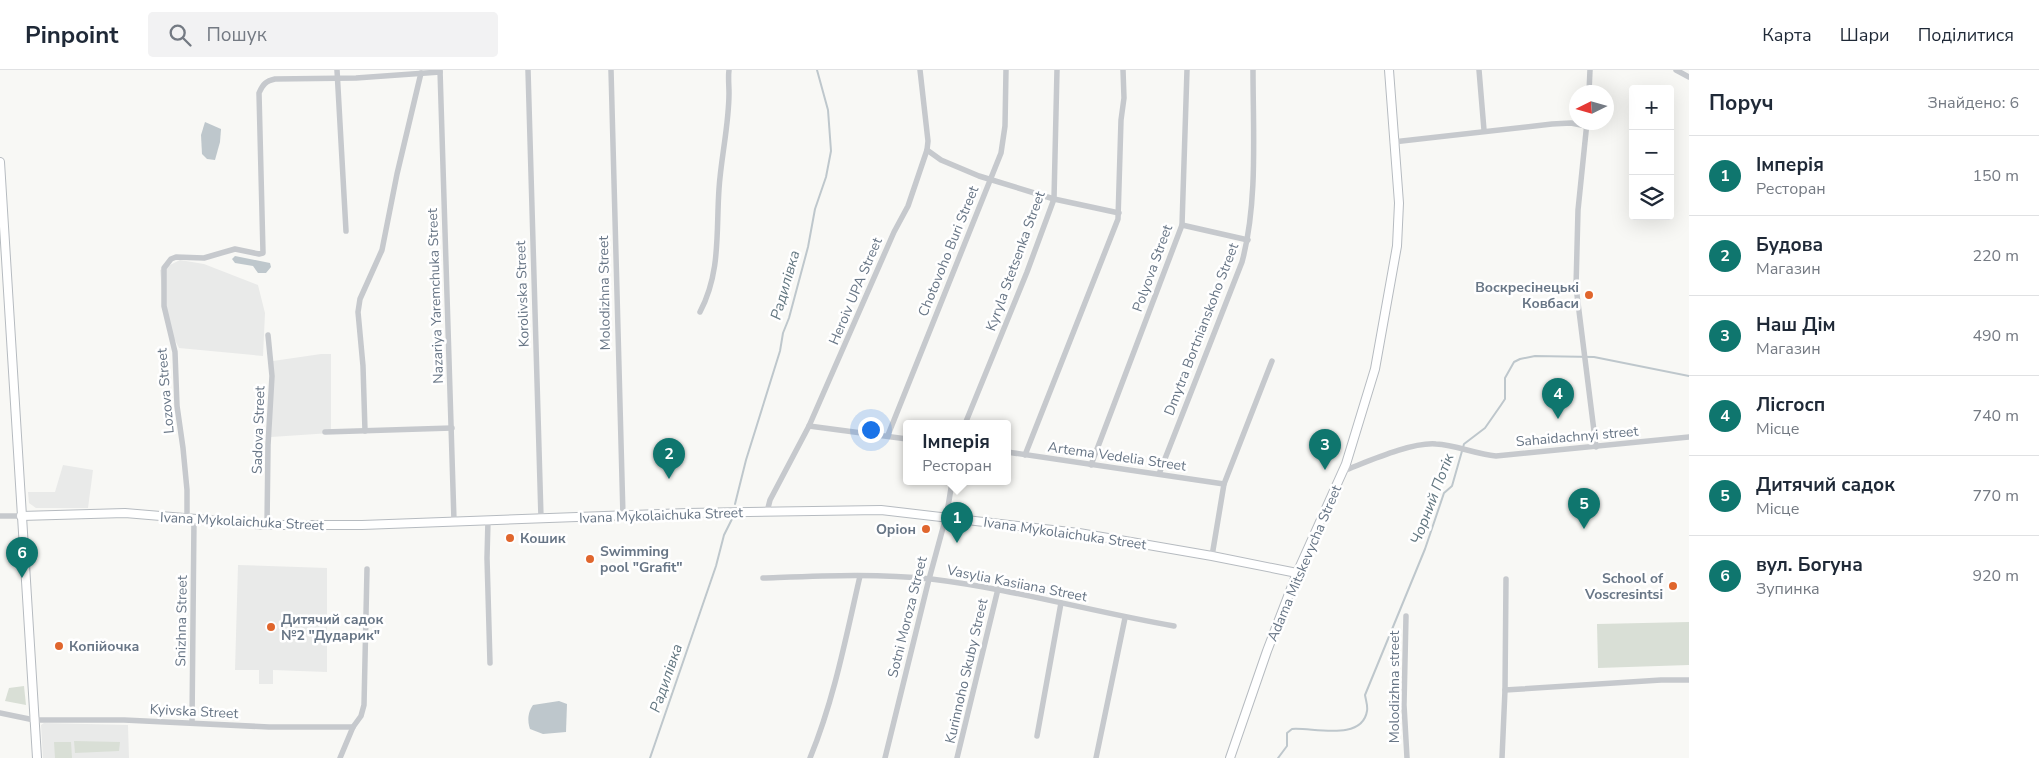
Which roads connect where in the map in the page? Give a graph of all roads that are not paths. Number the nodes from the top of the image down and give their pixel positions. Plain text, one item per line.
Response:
1 (337, 70) edge
2 (528, 70) edge
3 (611, 70) edge
4 (729, 70) edge
5 (920, 70) edge
6 (1006, 70) edge
7 (1057, 70) edge
8 (1123, 70) edge
9 (1187, 70) edge
10 (1253, 70) edge
11 (1389, 70) edge
12 (1479, 70) edge
13 (1590, 70) edge
14 (1676, 70) edge
15 (440, 71) edge
16 (421, 73) junction
17 (1689, 77) edge
18 (338, 78) junction
19 (1589, 85) edge
20 (1569, 123) edge
21 (1484, 130) junction
22 (1586, 130) edge
23 (1393, 142) junction
24 (927, 150) junction
25 (0, 162) edge
26 (991, 179) junction
27 (1054, 199) junction
28 (1119, 214) junction
29 (1182, 225) junction
30 (346, 231) dead end
31 (1248, 240) junction
32 (4, 284) edge
33 (700, 312) dead end
34 (268, 335) dead end
35 (1272, 361) dead end
36 (967, 420) edge
37 (809, 426) junction
38 (452, 428) junction
39 (365, 431) junction
40 (324, 432) dead end
41 (888, 435) junction
42 (1689, 437) edge
43 (903, 438) edge
44 (1596, 447) junction
45 (1011, 453) edge
46 (1025, 455) junction
47 (1091, 465) junction
48 (1343, 471) junction
49 (1159, 474) junction
50 (1224, 484) junction
51 (951, 485) edge
52 (766, 512) junction
53 (0, 516) edge
54 (21, 516) junction
55 (623, 516) junction
56 (946, 517) junction
57 (541, 518) junction
58 (191, 519) junction
59 (488, 520) junction
60 (454, 521) junction
61 (267, 525) junction
62 (1212, 556) junction
63 (367, 569) dead end
64 (1297, 573) junction
65 (860, 576) junction
66 (763, 578) dead end
67 (929, 579) junction
68 (1506, 579) dead end
69 (998, 589) junction
70 (1061, 603) junction
71 (1406, 616) dead end
72 (1125, 618) junction
73 (1174, 626) dead end
74 (490, 663) dead end
75 (1689, 680) edge
76 (1505, 690) junction
77 (0, 712) edge
78 (34, 720) junction
79 (192, 723) junction
80 (353, 727) junction
81 (1037, 736) dead end
82 (36, 758) edge
83 (340, 758) edge
84 (810, 758) edge
85 (885, 758) edge
86 (957, 758) edge
87 (1096, 758) edge
88 (1230, 758) edge
89 (1407, 758) edge
90 (1502, 758) edge

1 - 18 street
2 - 57 street, Korolivska Street
3 - 55 street, Molodizhna Street
4 - 33 street
5 - 24 street, Heroiv UPA Street
6 - 26 street, Chotovoho Buri Street
7 - 27 street, Kyryla Stetsenka Street
8 - 28 street
9 - 29 street, Polyova Street
10 - 31 street, Dmytra Bortnianskoho Street
11 - 23 street, Adama Mitskevycha Street
12 - 21 street
13 - 19 street
14 - 17 street
15 - 16 street
15 - 38 street, Nazariya Yaremchuka Street
16 - 18 street
16 - 39 street
18 - 30 street
18 - 58 street, Lozova Street
20 - 21 street
21 - 23 street
22 - 44 street
23 - 48 street, Adama Mitskevycha Street
24 - 26 street
24 - 37 street, Heroiv UPA Street
25 - 32 street
26 - 27 street
26 - 41 street, Chotovoho Buri Street
27 - 28 street
27 - 36 street, Kyryla Stetsenka Street
28 - 46 street
29 - 31 street
29 - 47 street, Polyova Street
31 - 49 street, Dmytra Bortnianskoho Street
32 - 54 street
34 - 61 street, Sadova Street
35 - 50 street
37 - 41 street
37 - 52 street, Heroiv UPA Street
38 - 39 street
38 - 60 street, Nazariya Yaremchuka Street
39 - 40 street
41 - 43 street
42 - 44 street, Sahaidachnyi street
44 - 48 street, Sahaidachnyi street
45 - 46 street, Artema Vedelia Street
46 - 47 street, Artema Vedelia Street
47 - 49 street, Artema Vedelia Street
48 - 64 street, Adama Mitskevycha Street
49 - 50 street, Artema Vedelia Street
50 - 62 street
51 - 56 street, Sotni Moroza Street
52 - 55 street, Ivana Mykolaichuka Street
52 - 56 street, Ivana Mykolaichuka Street
53 - 54 street
54 - 58 street, Ivana Mykolaichuka Street
54 - 78 street
55 - 57 street, Ivana Mykolaichuka Street
56 - 62 street, Ivana Mykolaichuka Street
56 - 67 street, Sotni Moroza Street
57 - 59 street, Ivana Mykolaichuka Street
58 - 61 street, Ivana Mykolaichuka Street
58 - 79 street, Snizhna Street
59 - 60 street, Ivana Mykolaichuka Street
59 - 74 street
60 - 61 street, Ivana Mykolaichuka Street
62 - 64 street, Ivana Mykolaichuka Street
63 - 80 street
64 - 88 street, Adama Mitskevycha Street
65 - 66 street, Vasylia Kasiiana Street
65 - 67 street, Vasylia Kasiiana Street
65 - 84 street
67 - 69 street, Vasylia Kasiiana Street
67 - 85 street, Sotni Moroza Street
68 - 76 street
69 - 70 street, Vasylia Kasiiana Street
69 - 86 street, Kurinnoho Skuby Street
70 - 72 street, Vasylia Kasiiana Street
70 - 81 street
71 - 89 street, Molodizhna street
72 - 73 street, Vasylia Kasiiana Street
72 - 87 street
75 - 76 street
76 - 90 street
77 - 78 street, Kyivska Street
78 - 79 street, Kyivska Street
78 - 82 street
79 - 80 street, Kyivska Street
80 - 83 street

